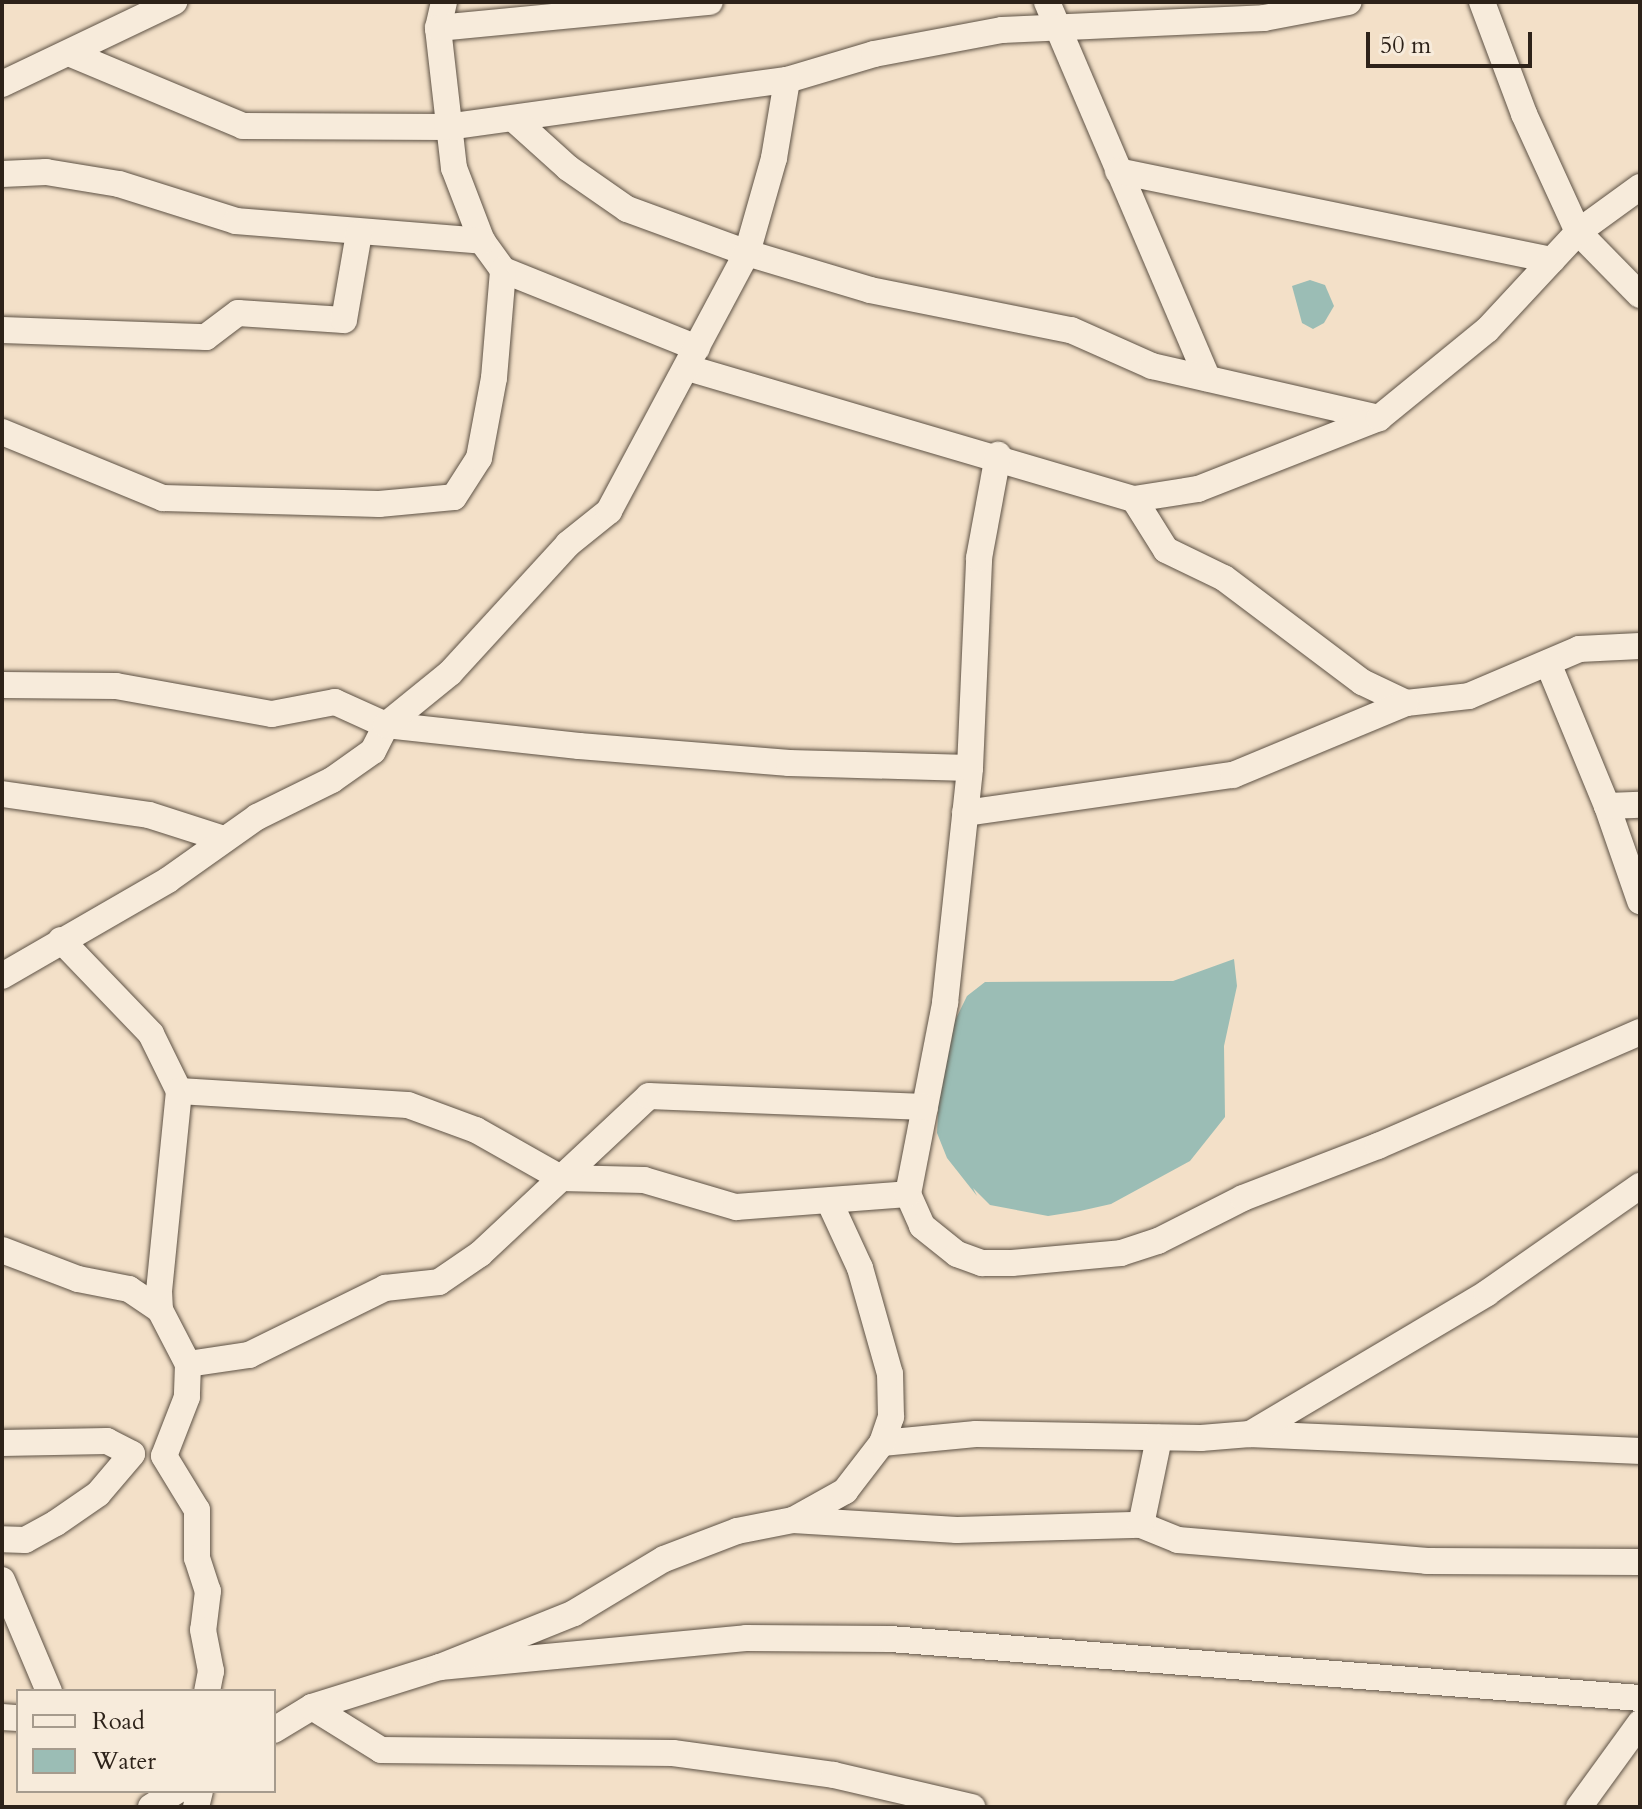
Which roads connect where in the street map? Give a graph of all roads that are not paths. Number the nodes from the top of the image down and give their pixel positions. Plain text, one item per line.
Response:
1 (174, 2) edge
2 (710, 2) edge
3 (1349, 2) edge
4 (1482, 2) edge
5 (1051, 13) edge
6 (132, 14) edge
7 (441, 15) edge
8 (71, 54) junction
9 (787, 80) junction
10 (2, 84) edge
11 (516, 121) junction
12 (447, 127) junction
13 (1118, 171) junction
14 (2, 174) edge
15 (1640, 187) edge
16 (1578, 232) junction
17 (359, 233) junction
18 (482, 241) junction
19 (747, 253) junction
20 (1552, 260) junction
21 (503, 270) junction
22 (1640, 295) edge
23 (2, 330) edge
24 (692, 358) junction
25 (1207, 378) junction
26 (1379, 418) junction
27 (2, 432) edge
28 (998, 455) junction
29 (1134, 499) junction
30 (1640, 646) edge
31 (1548, 663) junction
32 (2, 685) edge
33 (1406, 703) junction
34 (386, 725) junction
35 (970, 768) junction
36 (2, 794) edge
37 (1640, 805) edge
38 (1607, 806) junction
39 (965, 813) junction
40 (224, 839) junction
41 (1640, 901) edge
42 (61, 940) junction
43 (2, 976) edge
44 (1640, 1032) edge
45 (179, 1091) junction
46 (925, 1107) junction
47 (561, 1178) junction
48 (1640, 1186) edge
49 (908, 1194) junction
50 (829, 1201) junction
51 (2, 1250) edge
52 (160, 1310) junction
53 (188, 1364) junction
54 (1250, 1434) junction
55 (1159, 1438) junction
56 (2, 1443) edge
57 (882, 1443) junction
58 (1640, 1451) edge
59 (164, 1456) junction
60 (125, 1463) junction
61 (793, 1520) junction
62 (1141, 1525) junction
63 (2, 1539) edge
64 (1640, 1562) edge
65 (2, 1580) edge
66 (440, 1667) junction
67 (48, 1689) edge
68 (207, 1689) edge
69 (1640, 1698) edge
70 (312, 1707) junction
71 (1640, 1723) edge
72 (276, 1729) edge
73 (174, 1793) edge
74 (151, 1807) edge
75 (972, 1807) edge
76 (1579, 1807) edge

1 - 6 street
2 - 7 street
3 - 5 street
4 - 16 street
5 - 9 street
5 - 13 street
6 - 8 street
7 - 12 street
8 - 10 street
8 - 12 street
9 - 11 street
9 - 19 street
11 - 12 street
11 - 19 street
12 - 18 street
13 - 20 street
13 - 25 street
14 - 17 street
15 - 16 street
16 - 20 street
16 - 22 street
17 - 18 street
17 - 23 street
18 - 21 street
19 - 24 street
19 - 25 street
20 - 26 street
21 - 24 street
21 - 27 street
24 - 28 street
24 - 34 street
25 - 26 street
26 - 29 street
28 - 29 street
28 - 35 street
29 - 33 street
30 - 31 street
31 - 33 street
31 - 38 street
32 - 34 street
33 - 39 street
34 - 35 street
34 - 40 street
35 - 39 street
36 - 40 street
37 - 38 street
38 - 41 street
39 - 46 street
40 - 42 street
42 - 43 street
42 - 45 street
44 - 49 street
45 - 47 street
45 - 52 street
46 - 47 street
46 - 49 street
47 - 50 street
47 - 53 street
48 - 54 street
49 - 50 street
50 - 57 street
51 - 52 street
52 - 53 street
53 - 59 street
54 - 55 street
54 - 58 street
55 - 57 street
55 - 62 street
56 - 60 street
57 - 61 street
59 - 60 street
59 - 68 street
60 - 63 street
61 - 62 street
61 - 66 street
62 - 64 street
65 - 67 street
66 - 69 street
66 - 70 street
70 - 72 street
70 - 75 street
71 - 76 street
73 - 74 street

